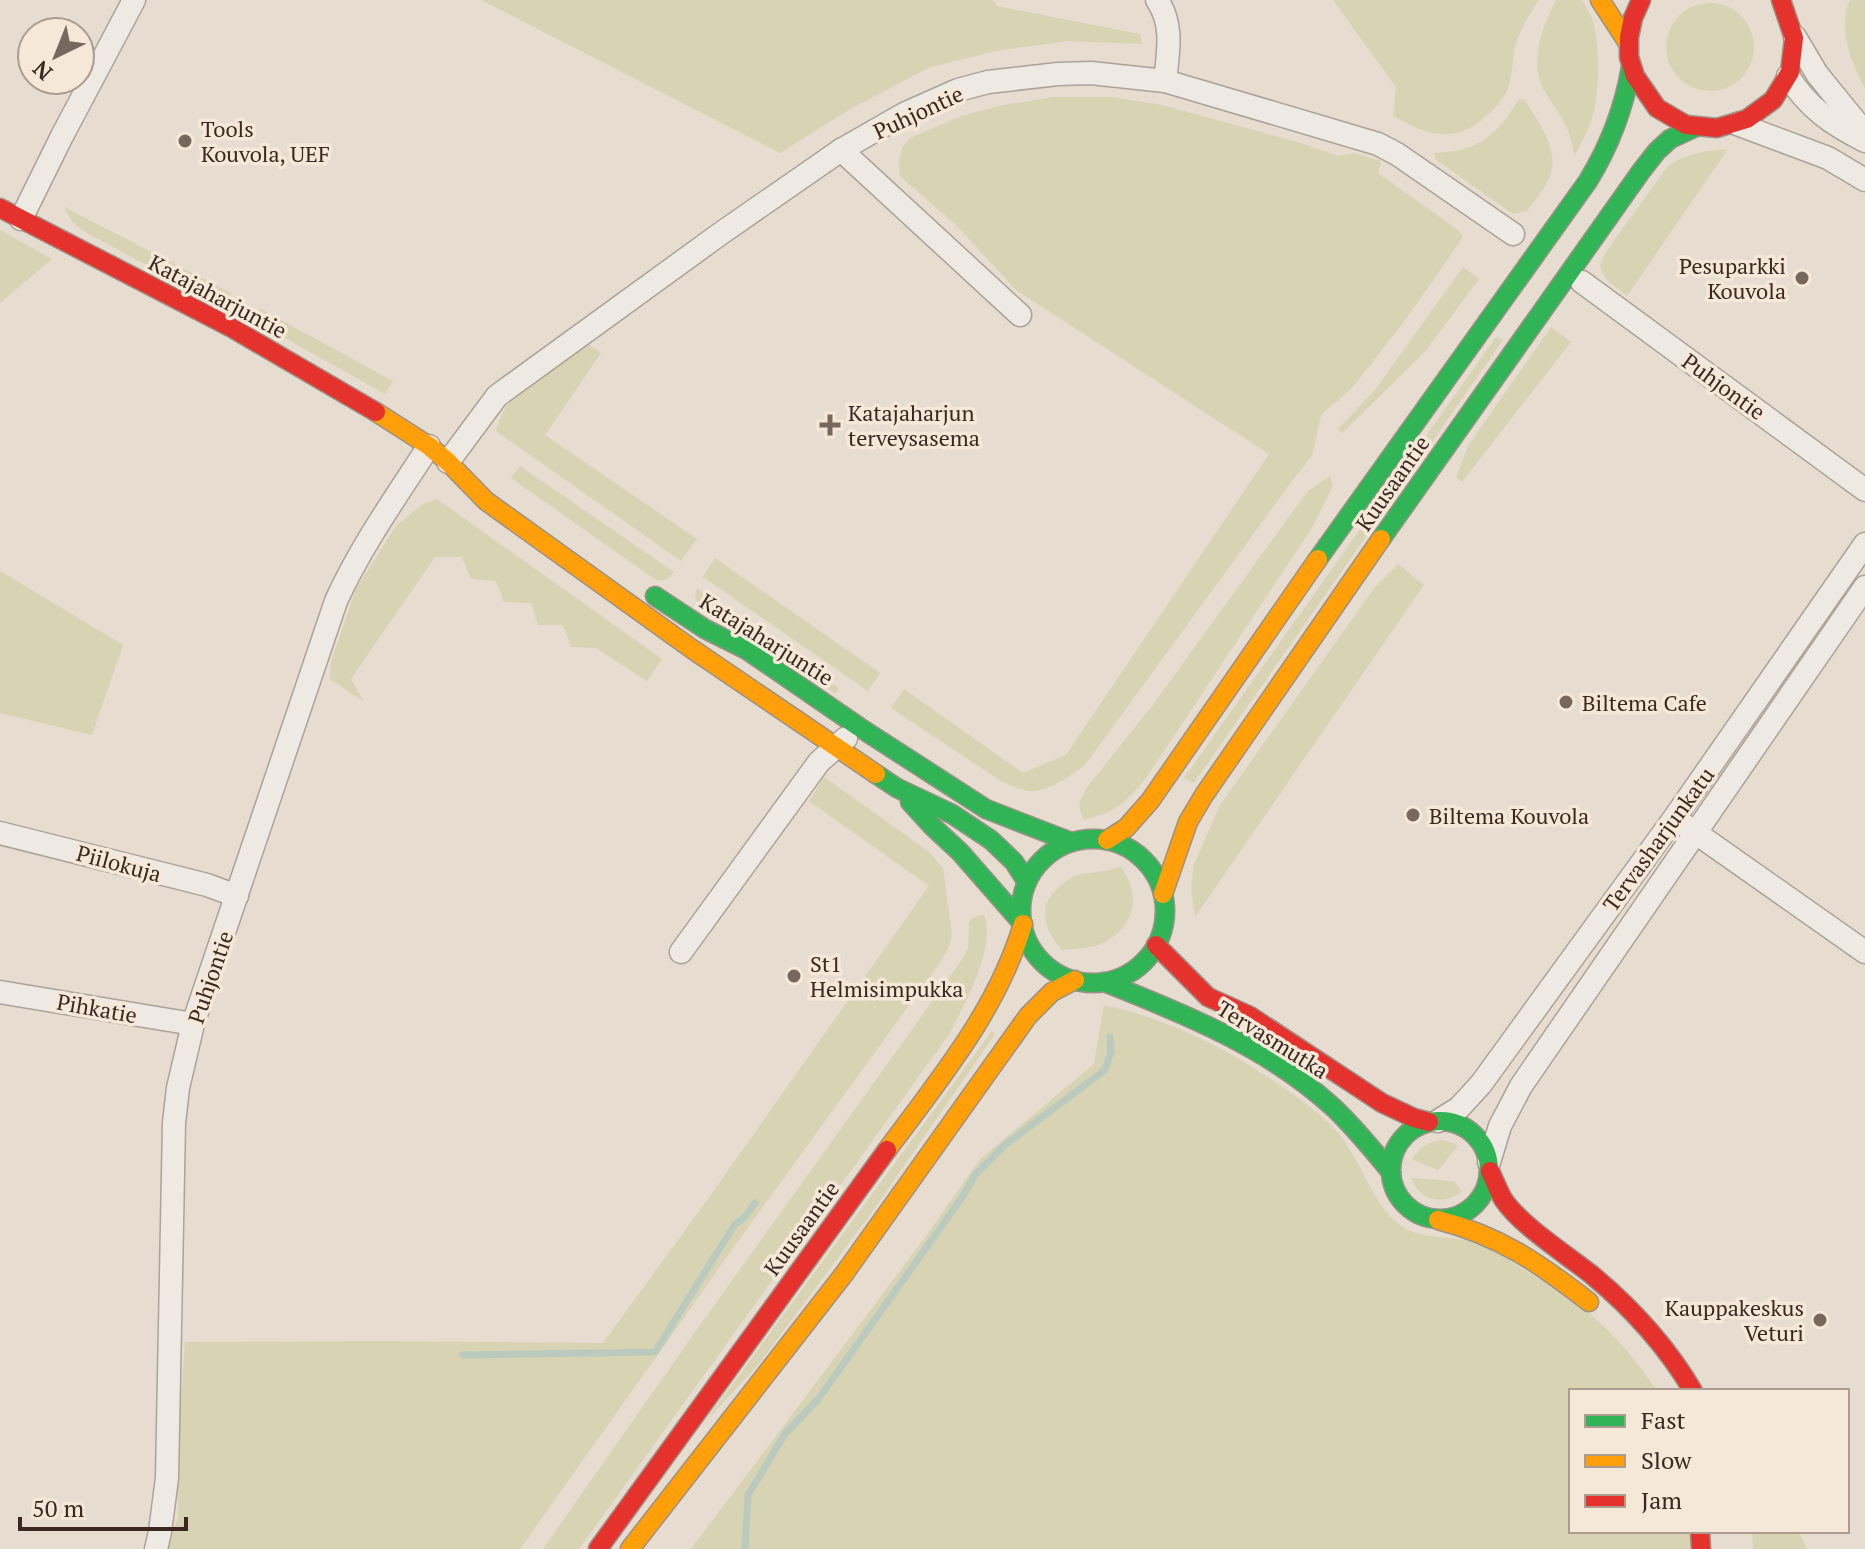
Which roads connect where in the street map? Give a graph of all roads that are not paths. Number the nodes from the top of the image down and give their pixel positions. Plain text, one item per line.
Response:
1 (134, 0) edge
2 (1157, 0) edge
3 (1600, 0) edge
4 (1781, 0) edge
5 (1799, 0) edge
6 (1636, 3) edge
7 (1793, 35) junction
8 (1628, 43) junction
9 (1631, 67) junction
10 (1788, 76) junction
11 (1165, 81) junction
12 (1737, 124) junction
13 (1696, 127) junction
14 (1865, 133) edge
15 (1865, 141) edge
16 (841, 150) junction
17 (1865, 180) edge
18 (0, 208) edge
19 (21, 219) junction
20 (1513, 234) dead end
21 (1582, 282) dead end
22 (1020, 315) dead end
23 (429, 446) junction
24 (448, 462) junction
25 (486, 478) dead end
26 (1865, 490) edge
27 (1865, 544) edge
28 (1865, 587) edge
29 (643, 588) dead end
30 (859, 727) junction
31 (835, 748) junction
32 (897, 788) junction
33 (1675, 817) junction
34 (0, 833) edge
35 (1696, 833) junction
36 (1107, 840) junction
37 (1071, 842) junction
38 (1027, 882) junction
39 (237, 896) junction
40 (1164, 902) junction
41 (1023, 924) junction
42 (1181, 939) dead end
43 (1156, 945) junction
44 (681, 952) dead end
45 (1865, 952) edge
46 (1200, 964) dead end
47 (1075, 980) junction
48 (1104, 982) junction
49 (0, 992) edge
50 (1250, 1016) junction
51 (193, 1024) junction
52 (1434, 1122) junction
53 (1490, 1166) junction
54 (1391, 1172) junction
55 (1435, 1220) junction
56 (1600, 1311) dead end
57 (1692, 1389) edge
58 (156, 1549) edge
59 (598, 1549) edge
60 (630, 1549) edge

1 - 19 street
2 - 11 street
3 - 8 main road
4 - 7 main road
5 - 7 main road
6 - 8 main road
7 - 10 main road
7 - 14 street
8 - 9 main road
9 - 13 main road
9 - 36 main road, Kuusaantie
10 - 12 main road
10 - 15 street
11 - 16 street, Puhjontie
11 - 20 street, Puhjontie
12 - 13 main road
12 - 17 street
13 - 40 main road, Kuusaantie
16 - 22 street
16 - 24 street, Puhjontie
18 - 19 main road, Katajaharjuntie
19 - 23 main road, Katajaharjuntie
21 - 26 street, Puhjontie
23 - 24 main road, Katajaharjuntie
23 - 39 street, Puhjontie
24 - 25 main road, Katajaharjuntie
24 - 31 main road, Katajaharjuntie
27 - 33 street, Tervasharjunkatu
28 - 35 street, Tervasharjunkatu
29 - 30 main road, Katajaharjuntie
30 - 31 street
30 - 37 main road, Katajaharjuntie
31 - 32 main road, Katajaharjuntie
31 - 44 street
32 - 38 main road, Katajaharjuntie
32 - 41 main road
33 - 35 street
33 - 52 street, Tervasharjunkatu
34 - 39 street, Piilokuja
35 - 45 street
35 - 53 street, Tervasharjunkatu
36 - 37 main road
36 - 40 main road
37 - 38 main road
38 - 41 main road
39 - 51 street, Puhjontie
40 - 42 main road
40 - 43 main road
41 - 47 main road
41 - 59 main road, Kuusaantie
43 - 48 main road
43 - 50 main road, Tervasmutka
46 - 50 main road
47 - 48 main road
47 - 60 main road
48 - 54 main road, Tervasmutka
49 - 51 street, Pihkatie
50 - 52 main road, Tervasmutka
51 - 58 street, Puhjontie
52 - 53 main road
52 - 54 main road
53 - 55 main road
53 - 57 main road
54 - 55 main road
55 - 56 main road

